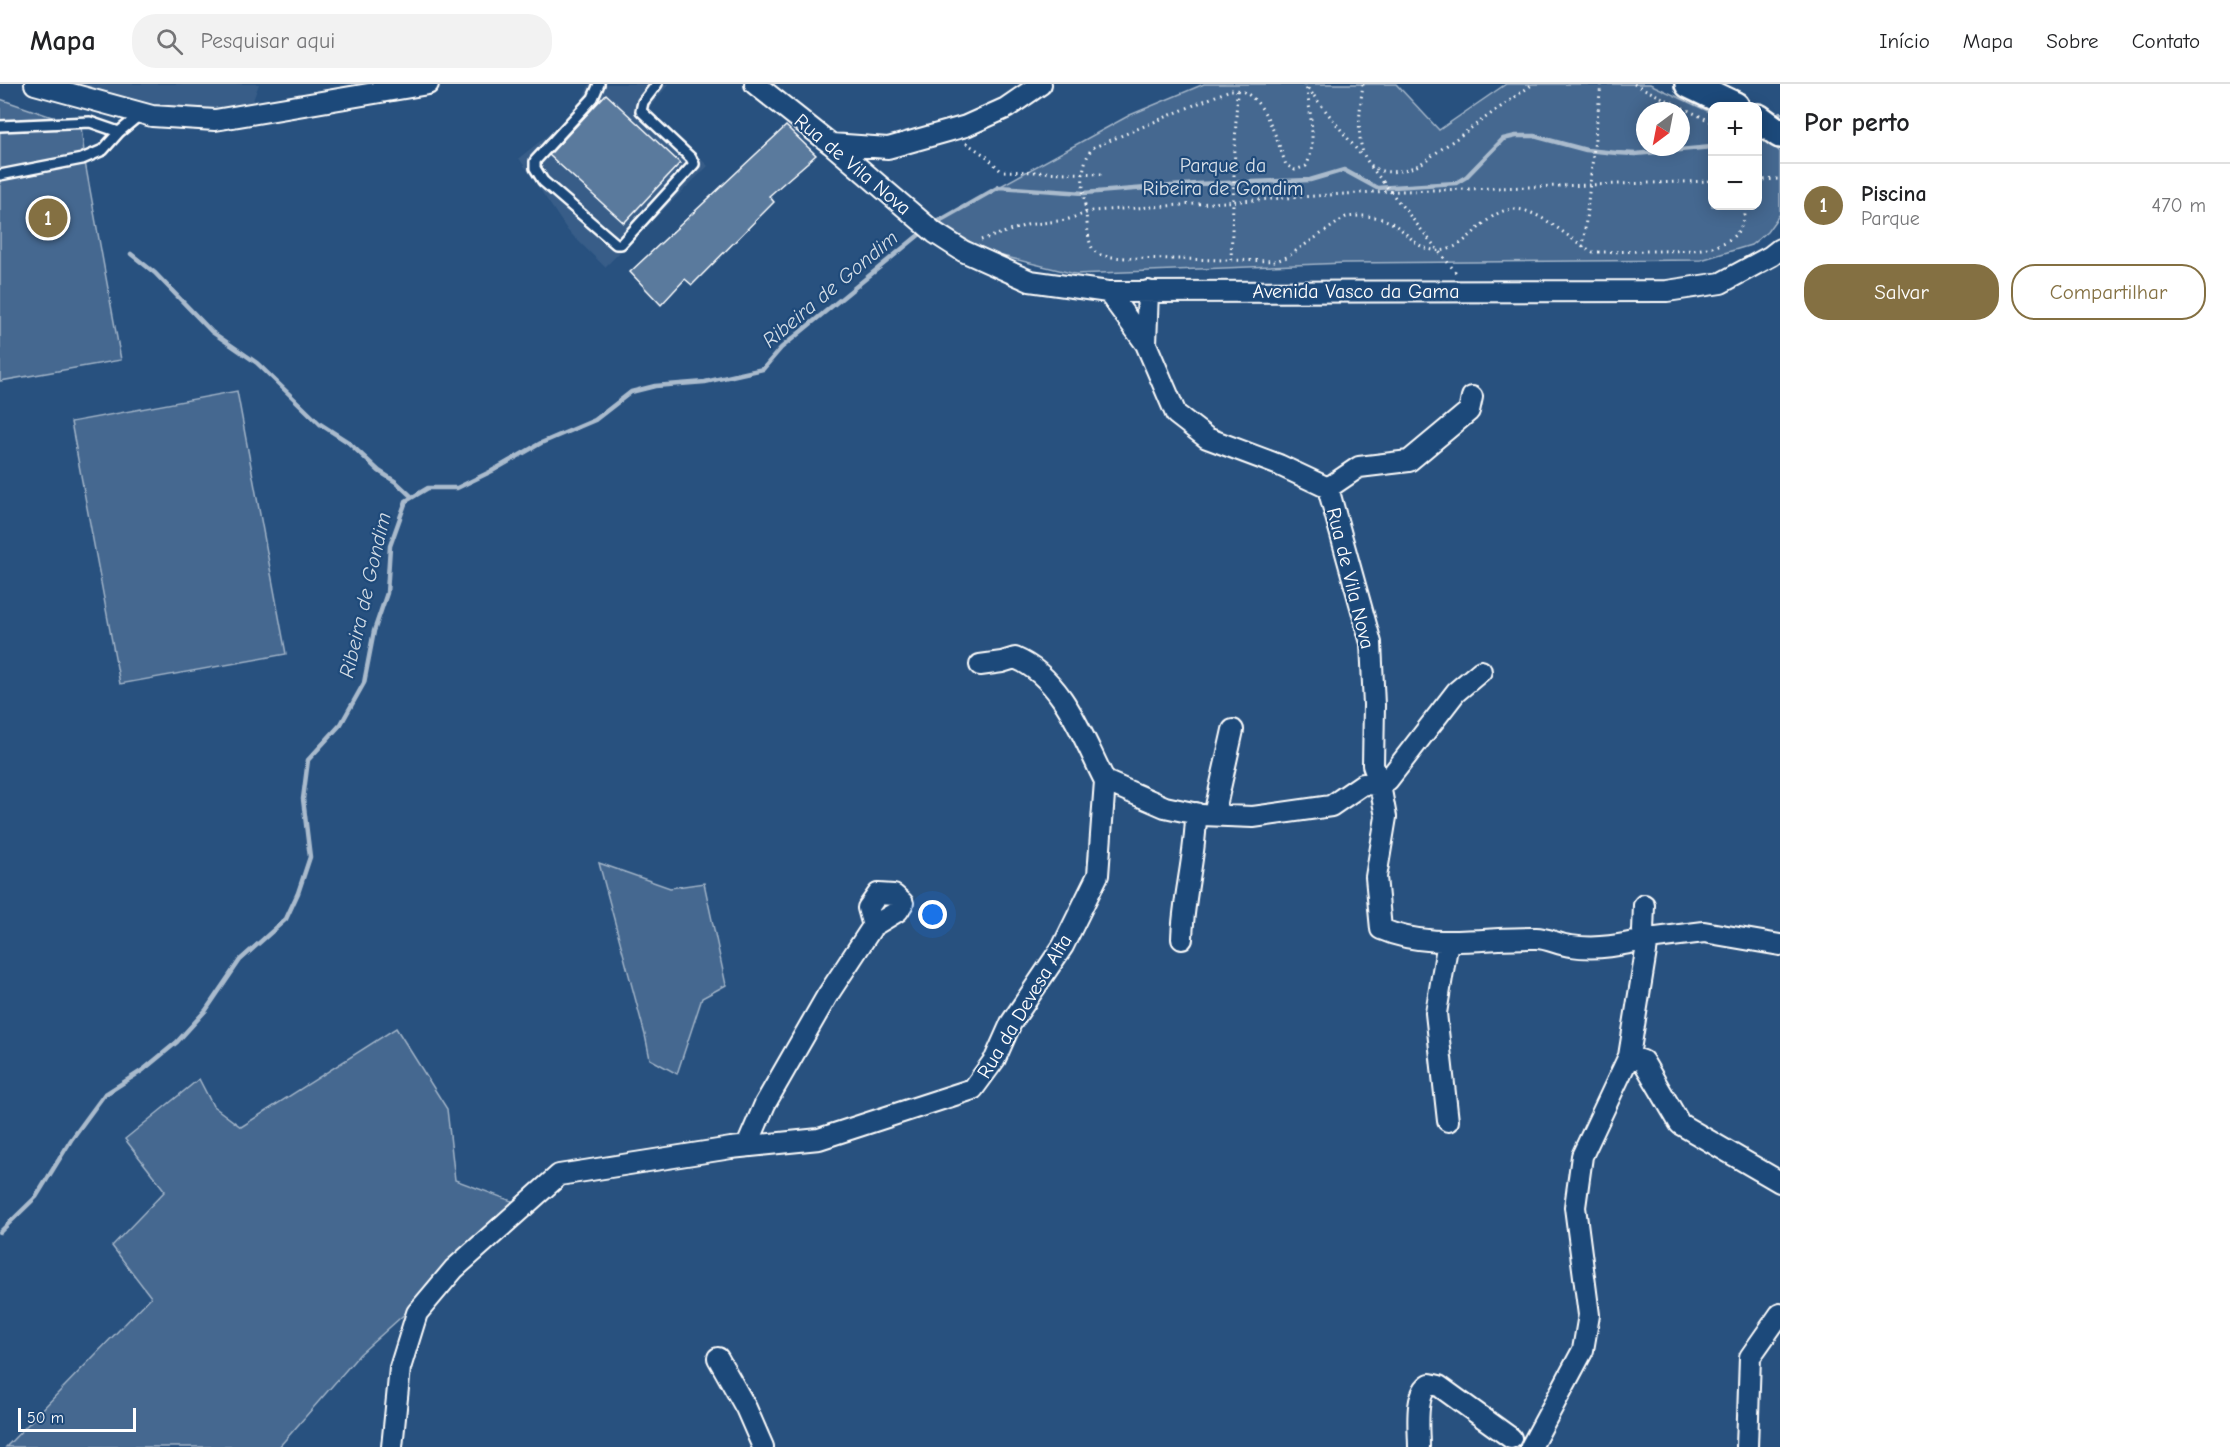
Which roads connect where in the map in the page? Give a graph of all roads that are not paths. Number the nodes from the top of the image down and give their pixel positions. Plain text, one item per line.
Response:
1 (35, 84) edge
2 (428, 84) edge
3 (599, 84) edge
4 (657, 84) edge
5 (755, 84) edge
6 (1041, 84) edge
7 (1689, 84) edge
8 (1727, 102) edge
9 (142, 113) junction
10 (1762, 119) edge
11 (1762, 121) edge
12 (1780, 124) edge
13 (0, 126) edge
14 (119, 132) junction
15 (1780, 134) edge
16 (831, 144) junction
17 (0, 176) edge
18 (929, 228) joint
19 (1780, 249) edge
20 (1148, 291) junction
21 (1108, 292) junction
22 (1146, 344) junction
23 (1472, 397) dead end
24 (1328, 488) junction
25 (980, 664) dead end
26 (1481, 671) dead end
27 (1233, 730) dead end
28 (1105, 781) junction
29 (1380, 785) junction
30 (1205, 814) junction
31 (1644, 905) dead end
32 (873, 926) dead end
33 (1182, 939) dead end
34 (1648, 939) junction
35 (1448, 941) junction
36 (1780, 945) edge
37 (1629, 1056) junction
38 (1448, 1121) dead end
39 (747, 1146) junction
40 (1780, 1182) edge
41 (1780, 1314) edge
42 (718, 1358) dead end
43 (1511, 1438) dead end
44 (392, 1447) edge
45 (763, 1447) edge
46 (1419, 1447) edge
47 (1531, 1447) edge
48 (1747, 1447) edge

1 - 9 street
2 - 9 street
3 - 4 lane
5 - 16 street, Rua de Vila Nova
6 - 16 street
7 - 8 main road
9 - 14 lane
10 - 12 main road
11 - 15 main road
13 - 14 lane
14 - 17 lane
16 - 18 street, Rua de Vila Nova
18 - 21 street, Avenida Vasco da Gama
19 - 20 street, Avenida Vasco da Gama
20 - 21 street, Avenida Vasco da Gama
20 - 22 street, Rua de Vila Nova
21 - 22 street, Rua de Vila Nova
22 - 24 street, Rua de Vila Nova
23 - 24 street
24 - 29 street, Rua de Vila Nova
25 - 28 street
26 - 29 street
27 - 30 street
28 - 30 street
28 - 39 street, Rua da Devesa Alta
29 - 30 street
29 - 35 street, Rua de Vila Nova
30 - 33 street
31 - 34 street
32 - 39 street
34 - 35 street, Rua de Vila Nova
34 - 36 street, Rua de Vila Nova
34 - 37 street
35 - 38 street
37 - 40 street
37 - 47 street
39 - 44 street, Rua da Devesa Alta
41 - 48 street
42 - 45 street
43 - 46 street

